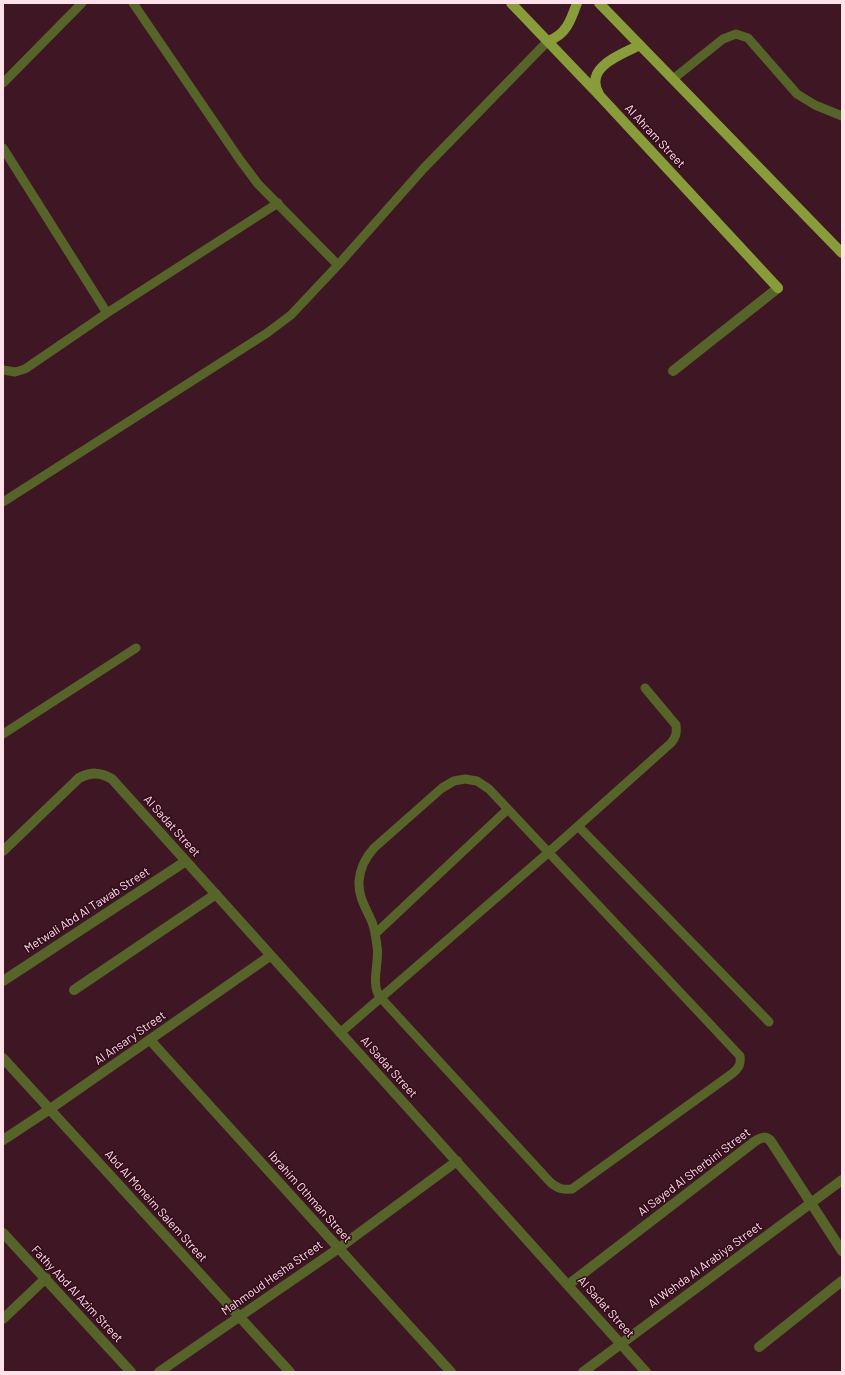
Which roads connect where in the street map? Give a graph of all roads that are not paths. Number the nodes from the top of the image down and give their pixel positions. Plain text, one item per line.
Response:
1 (82, 3) edge
2 (133, 3) edge
3 (511, 3) edge
4 (577, 3) edge
5 (599, 3) edge
6 (548, 41) junction
7 (640, 45) junction
8 (673, 80) junction
9 (3, 83) edge
10 (600, 96) junction
11 (842, 116) edge
12 (3, 148) edge
13 (278, 203) junction
14 (842, 253) edge
15 (338, 264) junction
16 (778, 288) joint
17 (107, 313) junction
18 (3, 370) edge
19 (673, 370) dead end
20 (3, 502) edge
21 (136, 648) dead end
22 (645, 688) dead end
23 (3, 734) edge
24 (508, 809) junction
25 (578, 826) junction
26 (3, 851) edge
27 (549, 852) junction
28 (186, 861) junction
29 (216, 894) junction
30 (375, 934) junction
31 (270, 956) junction
32 (3, 982) edge
33 (74, 990) dead end
34 (380, 997) junction
35 (769, 1022) dead end
36 (340, 1033) junction
37 (150, 1040) junction
38 (3, 1058) edge
39 (50, 1109) junction
40 (3, 1140) edge
41 (457, 1161) junction
42 (842, 1180) edge
43 (811, 1204) junction
44 (3, 1233) edge
45 (338, 1248) junction
46 (842, 1251) edge
47 (46, 1278) junction
48 (842, 1281) edge
49 (568, 1285) junction
50 (240, 1317) junction
51 (3, 1319) edge
52 (620, 1343) junction
53 (759, 1347) dead end
54 (131, 1372) edge
55 (159, 1372) edge
56 (290, 1372) edge
57 (451, 1372) edge
58 (583, 1372) edge
59 (646, 1372) edge

1 - 9 lane
2 - 13 lane
3 - 6 main road, Al Ahram Street
4 - 6 main road
5 - 7 main road
6 - 10 main road, Al Ahram Street
6 - 15 lane
7 - 8 main road
7 - 10 main road
8 - 11 lane
8 - 14 main road
10 - 16 main road, Al Ahram Street
12 - 17 lane
13 - 15 lane
13 - 17 lane
15 - 20 lane
16 - 19 street
17 - 18 lane
21 - 23 lane
22 - 25 lane
24 - 27 lane
24 - 30 lane
24 - 30 lane
25 - 27 lane
25 - 35 lane
26 - 28 street, Al Sadat Street
27 - 34 lane
27 - 34 lane
28 - 29 street, Al Sadat Street
28 - 32 street, Metwali Abd Al Tawab Street
29 - 31 street, Al Sadat Street
29 - 33 street
30 - 34 lane
31 - 36 street, Al Sadat Street
31 - 37 street, Al Ansary Street
34 - 36 lane
36 - 41 street, Al Sadat Street
37 - 39 street, Al Ansary Street
37 - 45 street, Ibrahim Othman Street
38 - 39 street, Abd Al Moneim Salem Street
39 - 40 street, Al Ansary Street
39 - 50 street, Abd Al Moneim Salem Street
41 - 45 street, Mahmoud Hesha Street
41 - 49 street, Al Sadat Street
42 - 43 street, Al Wehda Al Arabiya Street
43 - 46 street, Al Sayed Al Sherbini Street
43 - 49 street, Al Sayed Al Sherbini Street
43 - 52 street, Al Wehda Al Arabiya Street
44 - 47 street, Fathy Abd Al Azim Street
45 - 50 street, Mahmoud Hesha Street
45 - 57 street, Ibrahim Othman Street
47 - 51 street
47 - 54 street, Fathy Abd Al Azim Street
48 - 53 street
49 - 52 street, Al Sadat Street
50 - 55 street, Mahmoud Hesha Street
50 - 56 street, Abd Al Moneim Salem Street
52 - 58 street, Al Wehda Al Arabiya Street
52 - 59 street, Al Sadat Street

